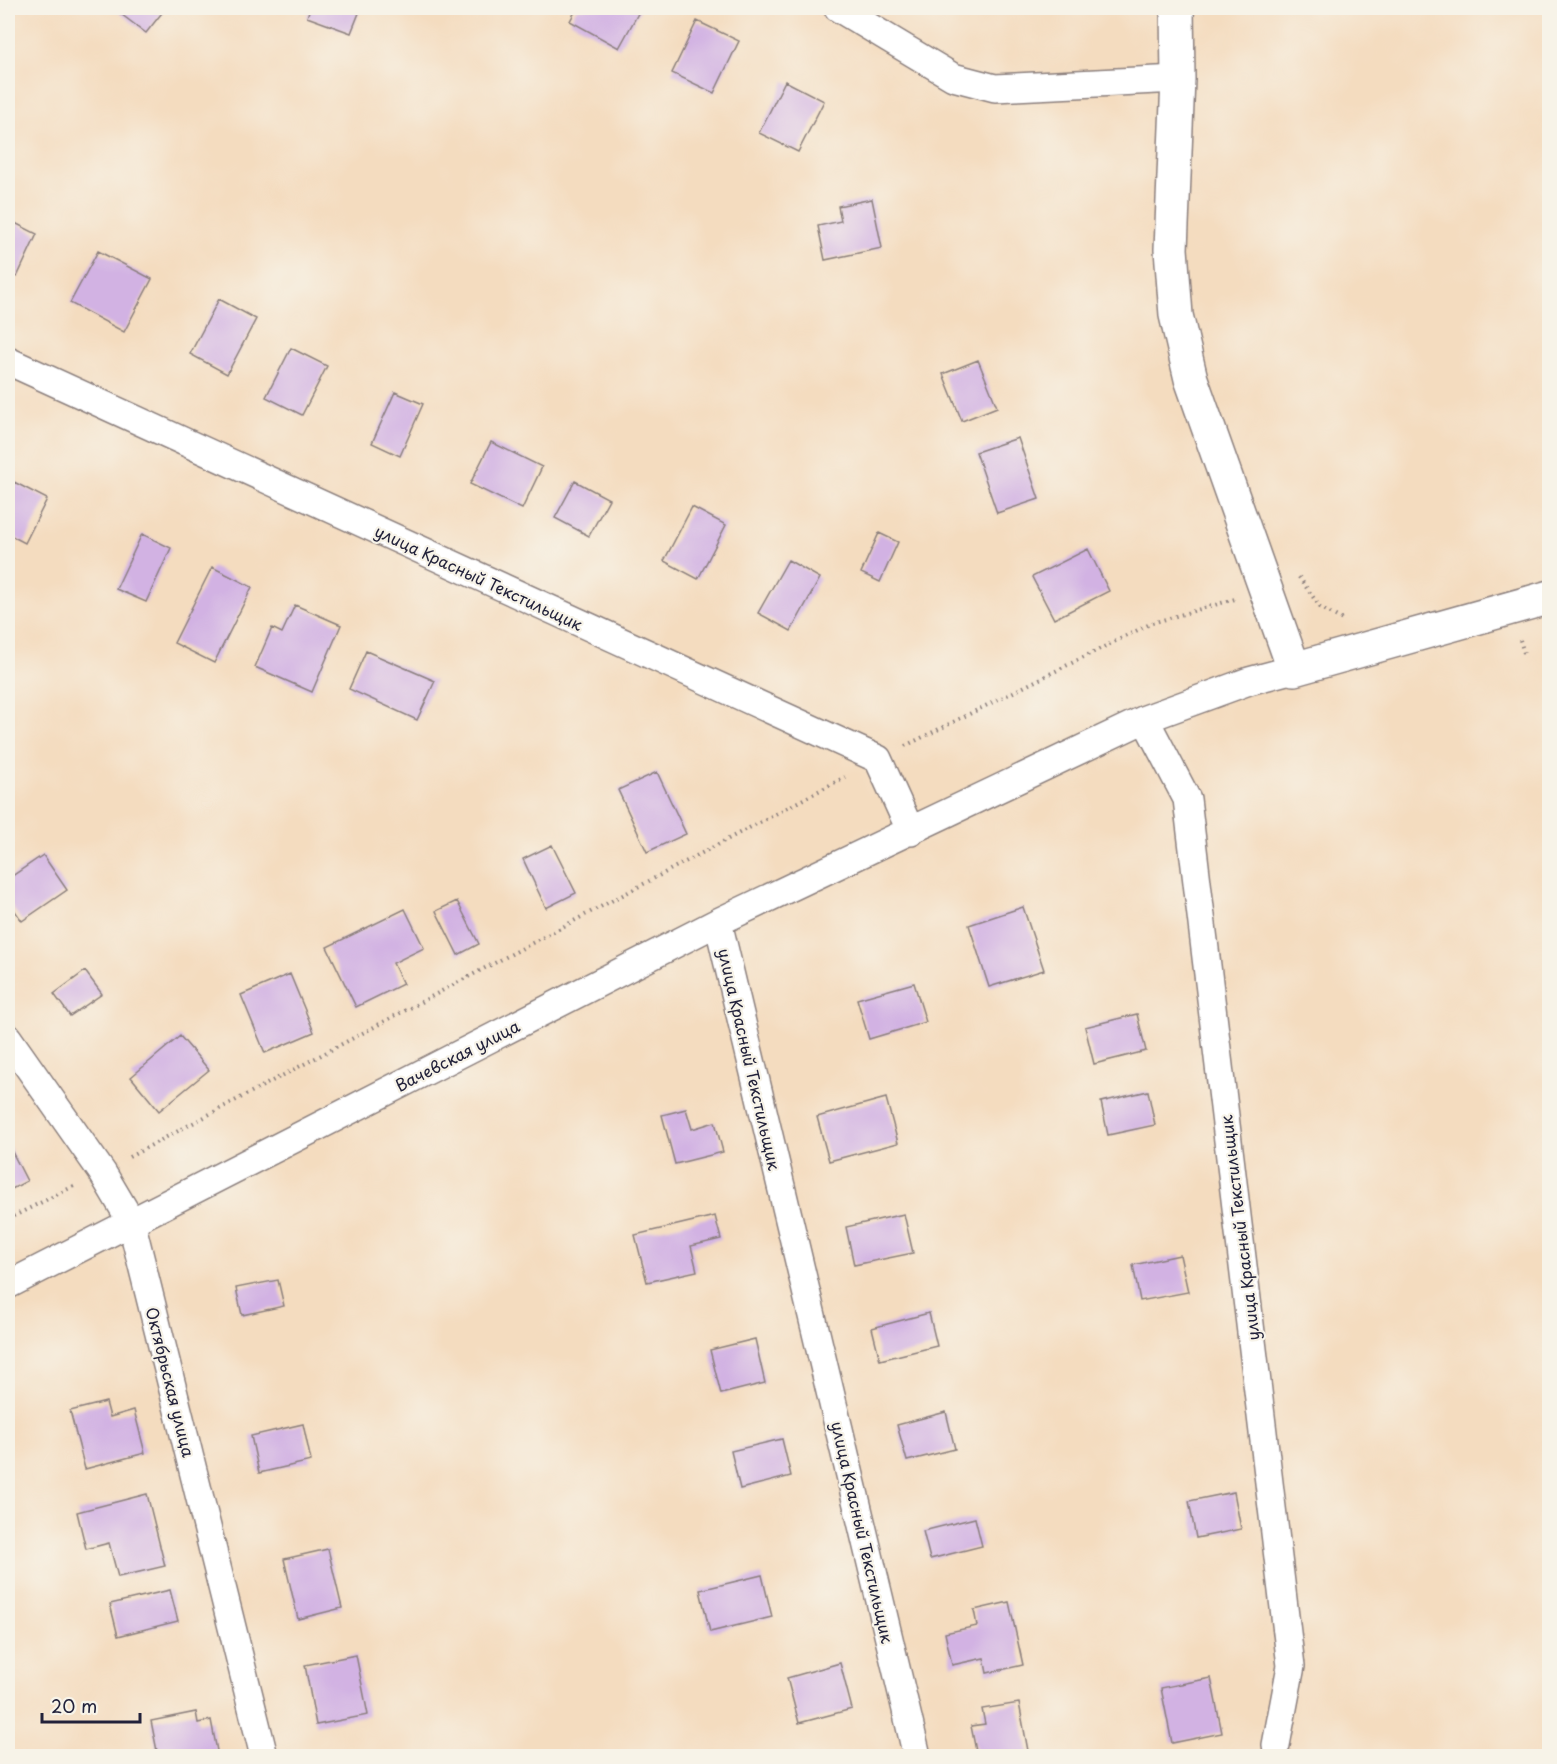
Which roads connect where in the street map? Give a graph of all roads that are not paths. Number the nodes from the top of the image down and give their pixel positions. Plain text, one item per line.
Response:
1 (838, 8) edge
2 (1177, 8) edge
3 (1178, 79) junction
4 (8, 361) edge
5 (1550, 597) edge
6 (1294, 669) junction
7 (1146, 719) junction
8 (911, 832) junction
9 (718, 922) junction
10 (8, 1038) edge
11 (131, 1221) junction
12 (8, 1284) edge
13 (1276, 1745) dead end
14 (264, 1756) edge
15 (917, 1756) edge

1 - 3 street
2 - 3 main road
3 - 6 main road
4 - 8 street, улица Красный Текстильщик
5 - 6 main road
6 - 7 street, Вачевская улица
7 - 8 street, Вачевская улица
7 - 13 street, улица Красный Текстильщик
8 - 9 street, Вачевская улица
9 - 11 street, Вачевская улица
9 - 15 street, улица Красный Текстильщик
10 - 11 street, Октябрьская улица
11 - 12 street, Вачевская улица
11 - 14 street, Октябрьская улица

